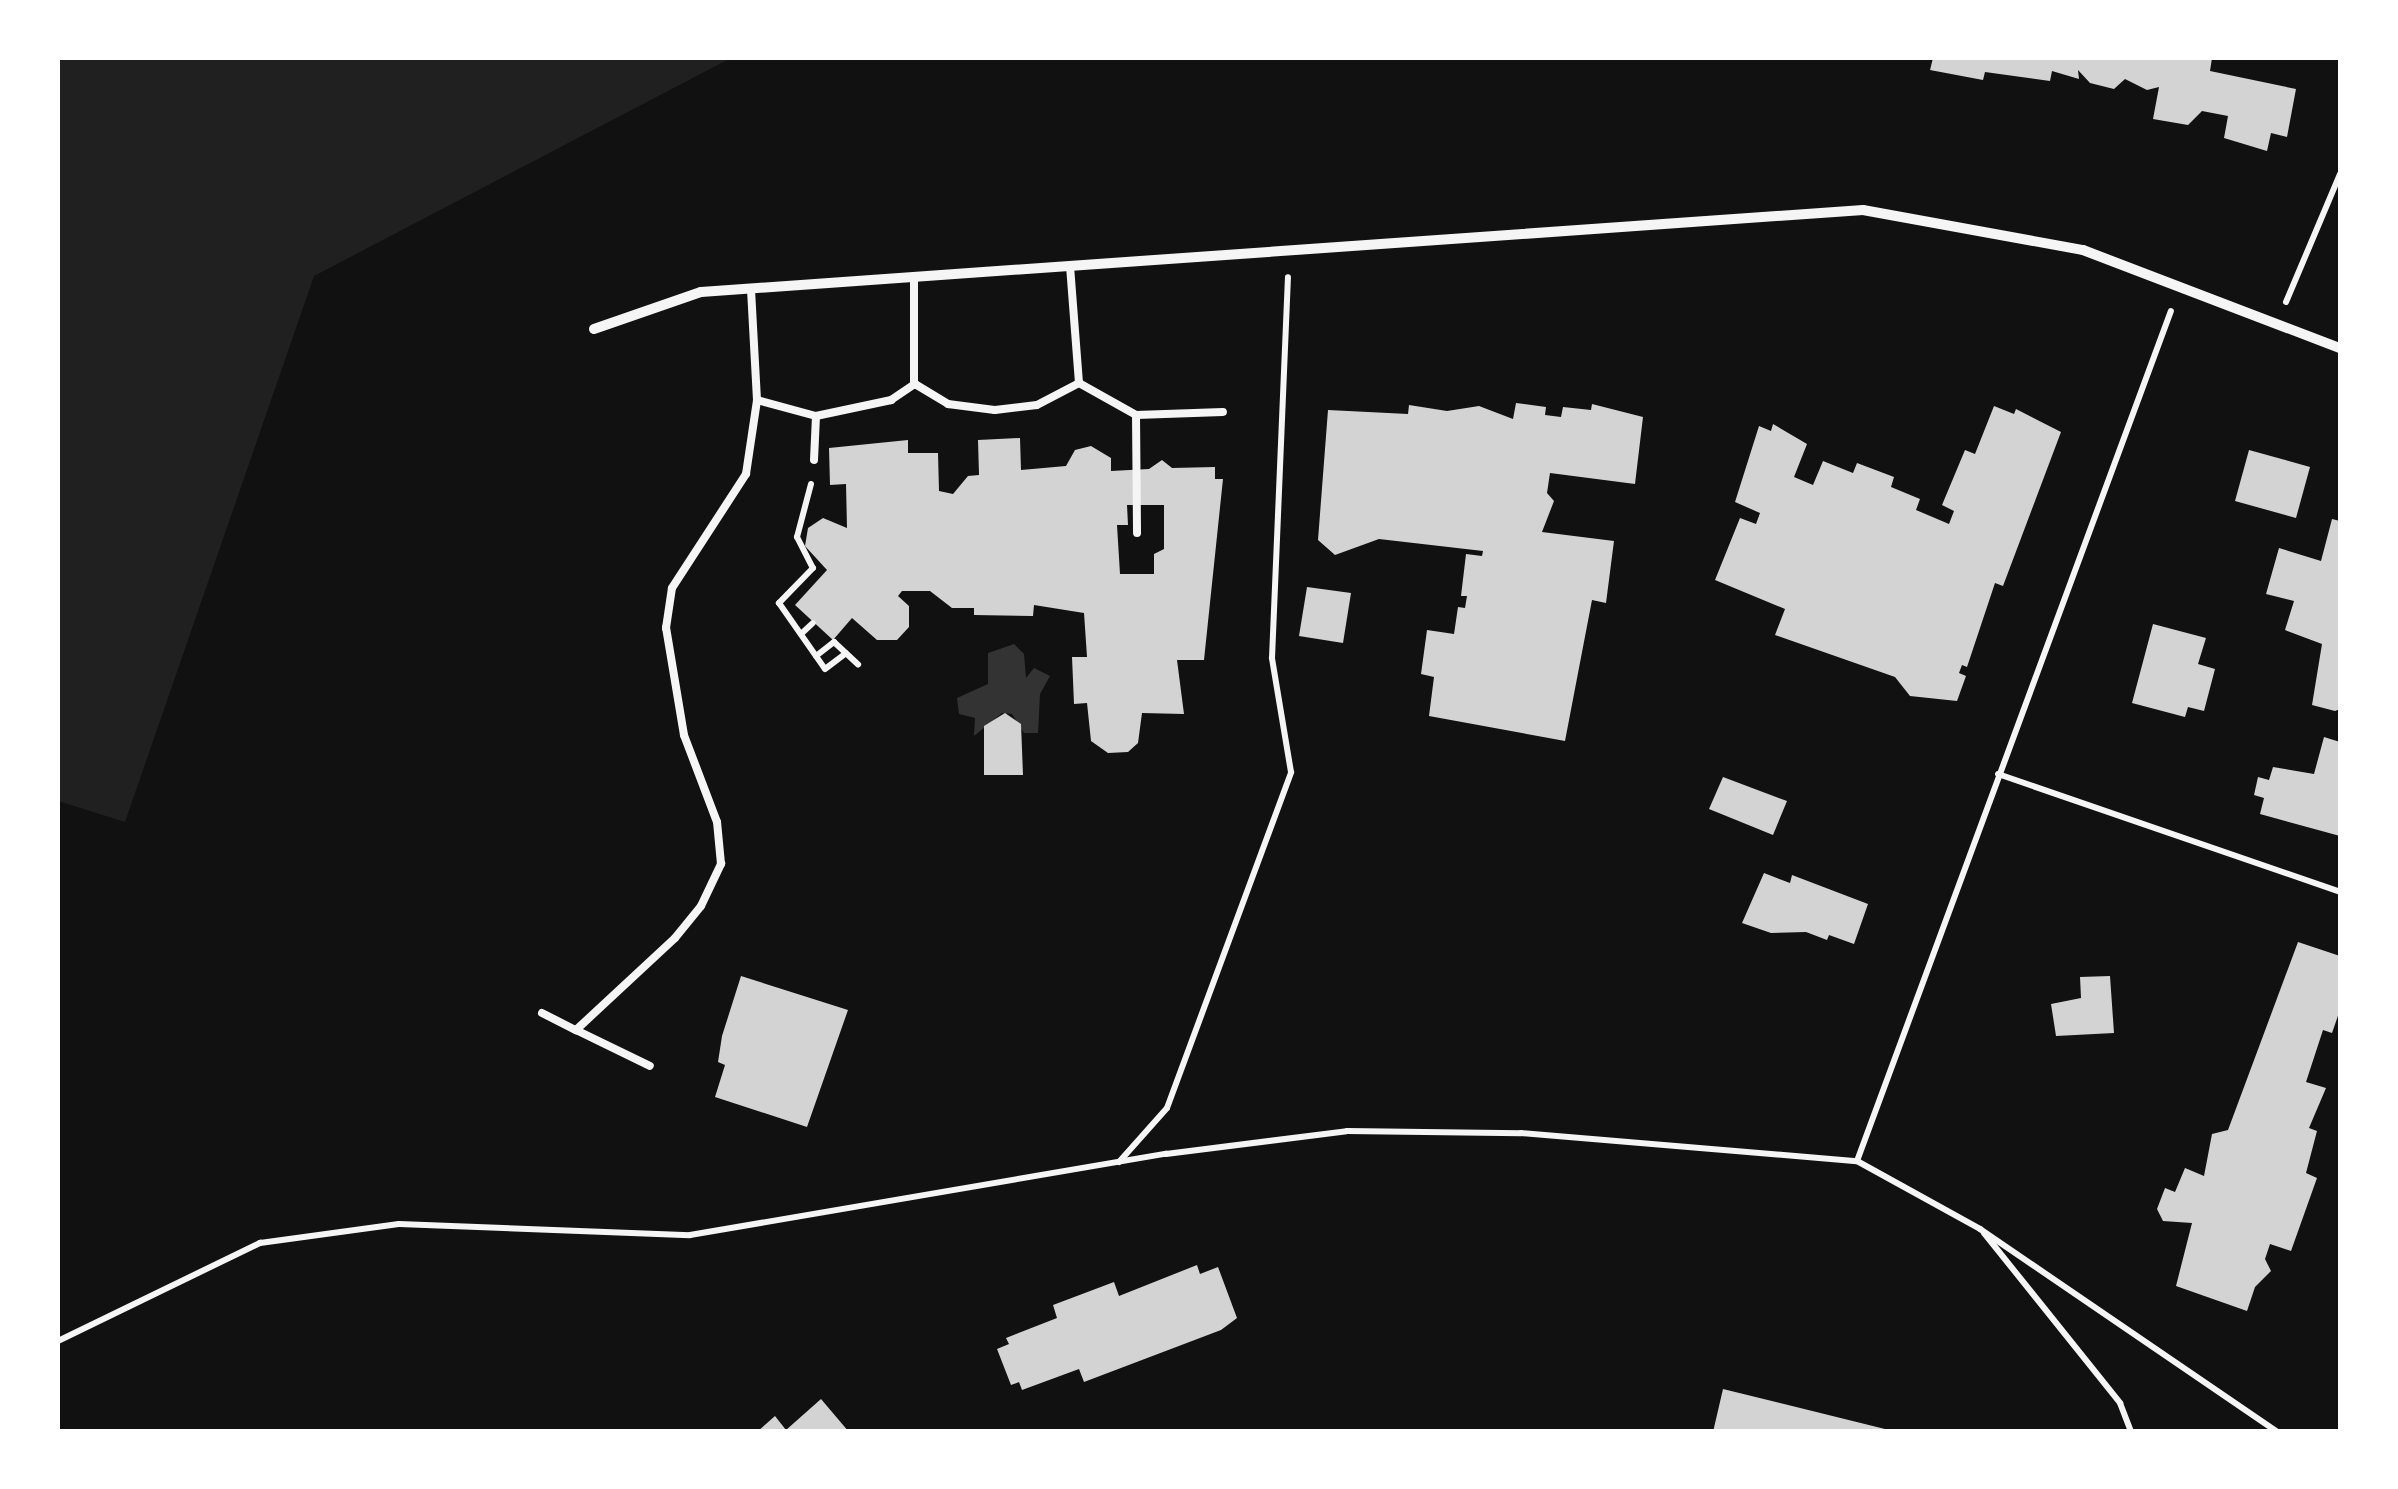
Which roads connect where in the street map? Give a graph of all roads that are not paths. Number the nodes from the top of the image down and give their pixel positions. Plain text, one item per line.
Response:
1 (1070, 266) junction
2 (914, 277) junction
3 (752, 289) junction
4 (594, 330) dead end
5 (2340, 348) edge
6 (1079, 383) junction
7 (914, 385) junction
8 (758, 400) junction
9 (1222, 412) dead end
10 (1136, 415) junction
11 (816, 416) junction
12 (814, 460) road end
13 (1136, 533) dead end
14 (542, 1013) dead end
15 (576, 1030) junction
16 (650, 1066) dead end

1 - 2 street
1 - 5 street
1 - 6 lane
2 - 3 street
2 - 7 lane
3 - 4 street
3 - 8 lane
6 - 7 lane
6 - 10 lane
7 - 11 lane
8 - 11 lane
8 - 15 lane
9 - 10 lane
10 - 13 lane
11 - 12 lane
14 - 15 lane
15 - 16 lane

